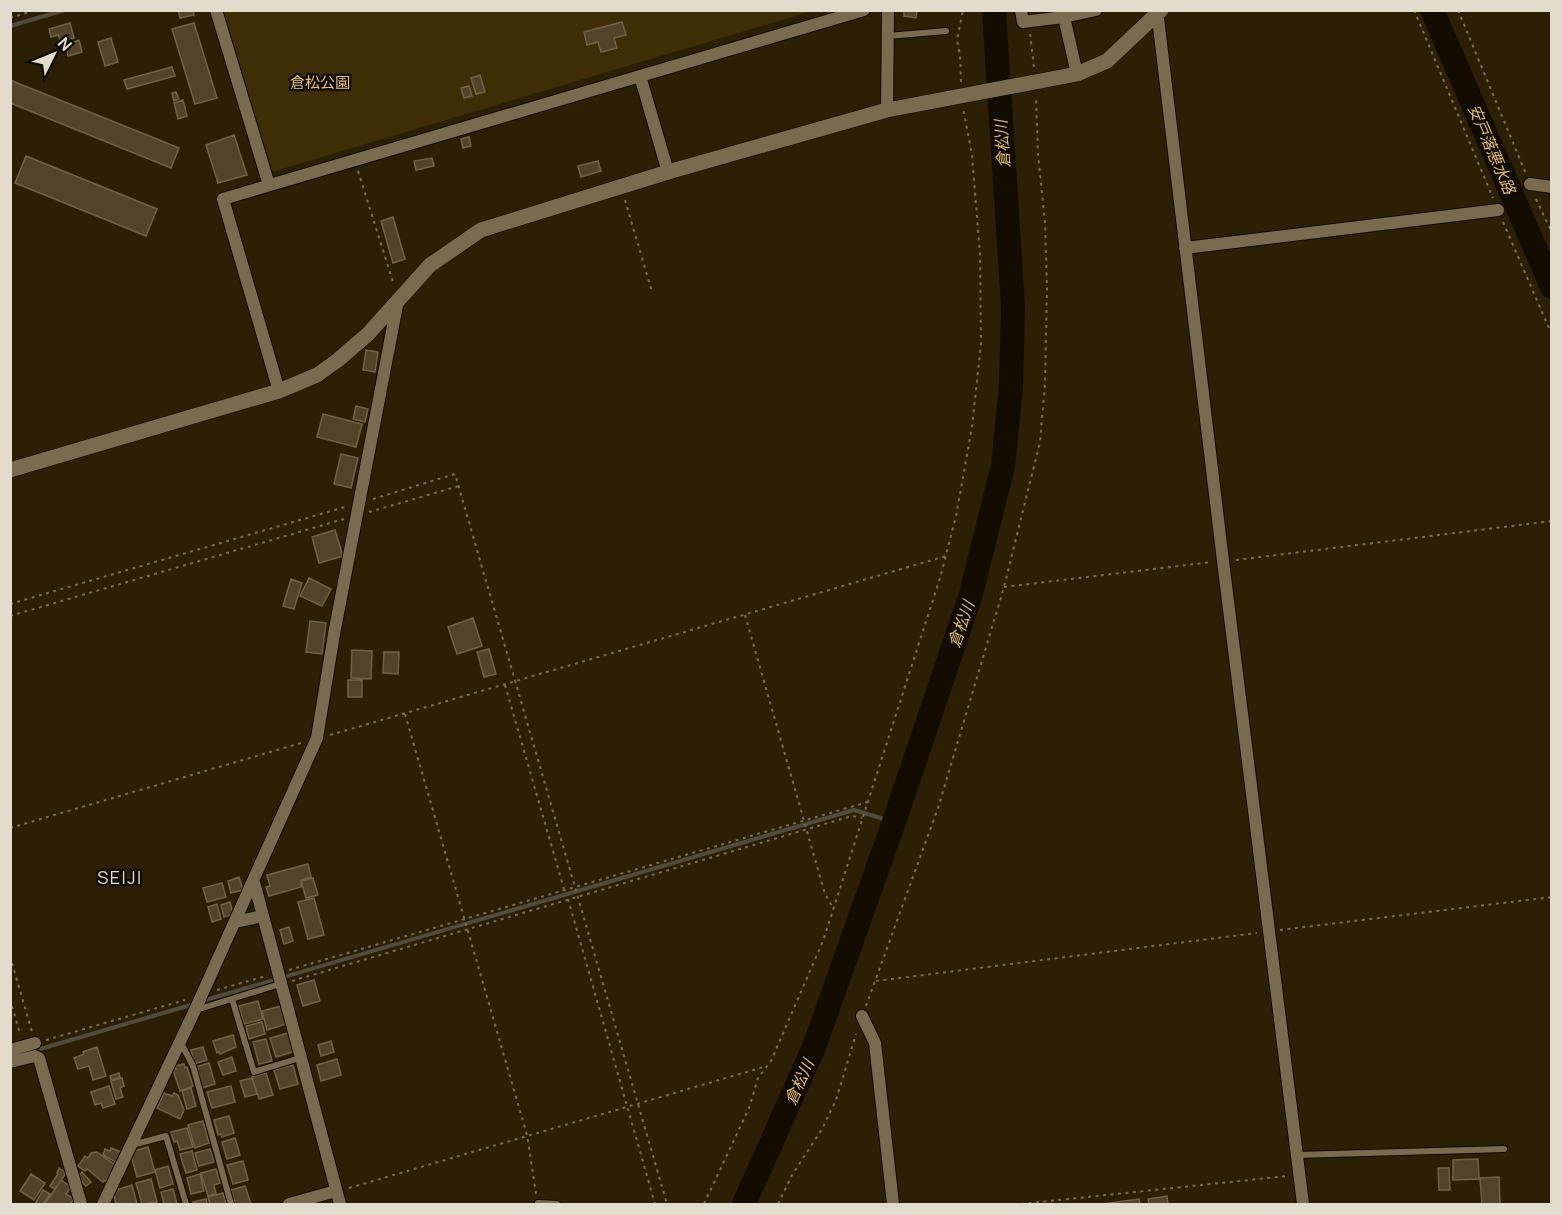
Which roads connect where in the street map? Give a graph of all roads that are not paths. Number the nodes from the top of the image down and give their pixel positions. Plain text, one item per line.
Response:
1 (216, 10) edge
2 (864, 10) edge
3 (888, 10) edge
4 (1021, 10) edge
5 (1096, 10) edge
6 (1159, 12) edge
7 (1064, 17) junction
8 (946, 31) dead end
9 (888, 36) junction
10 (1077, 74) junction
11 (640, 76) junction
12 (887, 110) junction
13 (668, 172) junction
14 (1530, 184) road end
15 (269, 185) junction
16 (1551, 187) edge
17 (1498, 210) road end
18 (1185, 248) junction
19 (399, 298) junction
20 (279, 391) junction
21 (10, 470) edge
22 (254, 882) junction
23 (262, 916) junction
24 (235, 922) junction
25 (279, 979) junction
26 (232, 999) junction
27 (199, 1001) junction
28 (862, 1016) road end
29 (180, 1043) junction
30 (30, 1045) road end
31 (10, 1050) edge
32 (300, 1058) junction
33 (10, 1062) edge
34 (132, 1145) junction
35 (1504, 1149) dead end
36 (1297, 1155) junction
37 (336, 1191) junction
38 (81, 1204) edge
39 (103, 1204) edge
40 (186, 1204) edge
41 (231, 1204) edge
42 (289, 1204) edge
43 (340, 1204) edge
44 (538, 1204) edge
45 (557, 1204) edge
46 (893, 1204) edge
47 (1303, 1204) edge

1 - 15 street
2 - 11 street
3 - 9 street
4 - 7 street
5 - 7 street
6 - 10 street
6 - 18 street
7 - 10 street
8 - 9 lane
9 - 12 street
10 - 12 street
11 - 13 street
11 - 15 street
12 - 13 street
13 - 19 street
14 - 16 street
15 - 20 street
17 - 18 street
18 - 36 street
19 - 20 street
19 - 22 street
20 - 21 street
22 - 23 street
22 - 24 street
23 - 24 street
23 - 25 street
24 - 27 street
25 - 26 lane
25 - 32 street
26 - 27 lane
26 - 32 lane
27 - 29 street
28 - 46 street
29 - 34 street
29 - 41 lane
30 - 31 street
32 - 37 street
33 - 38 street
34 - 39 street
34 - 40 lane
35 - 36 lane
36 - 47 street
37 - 42 street
37 - 43 street
44 - 45 lane

